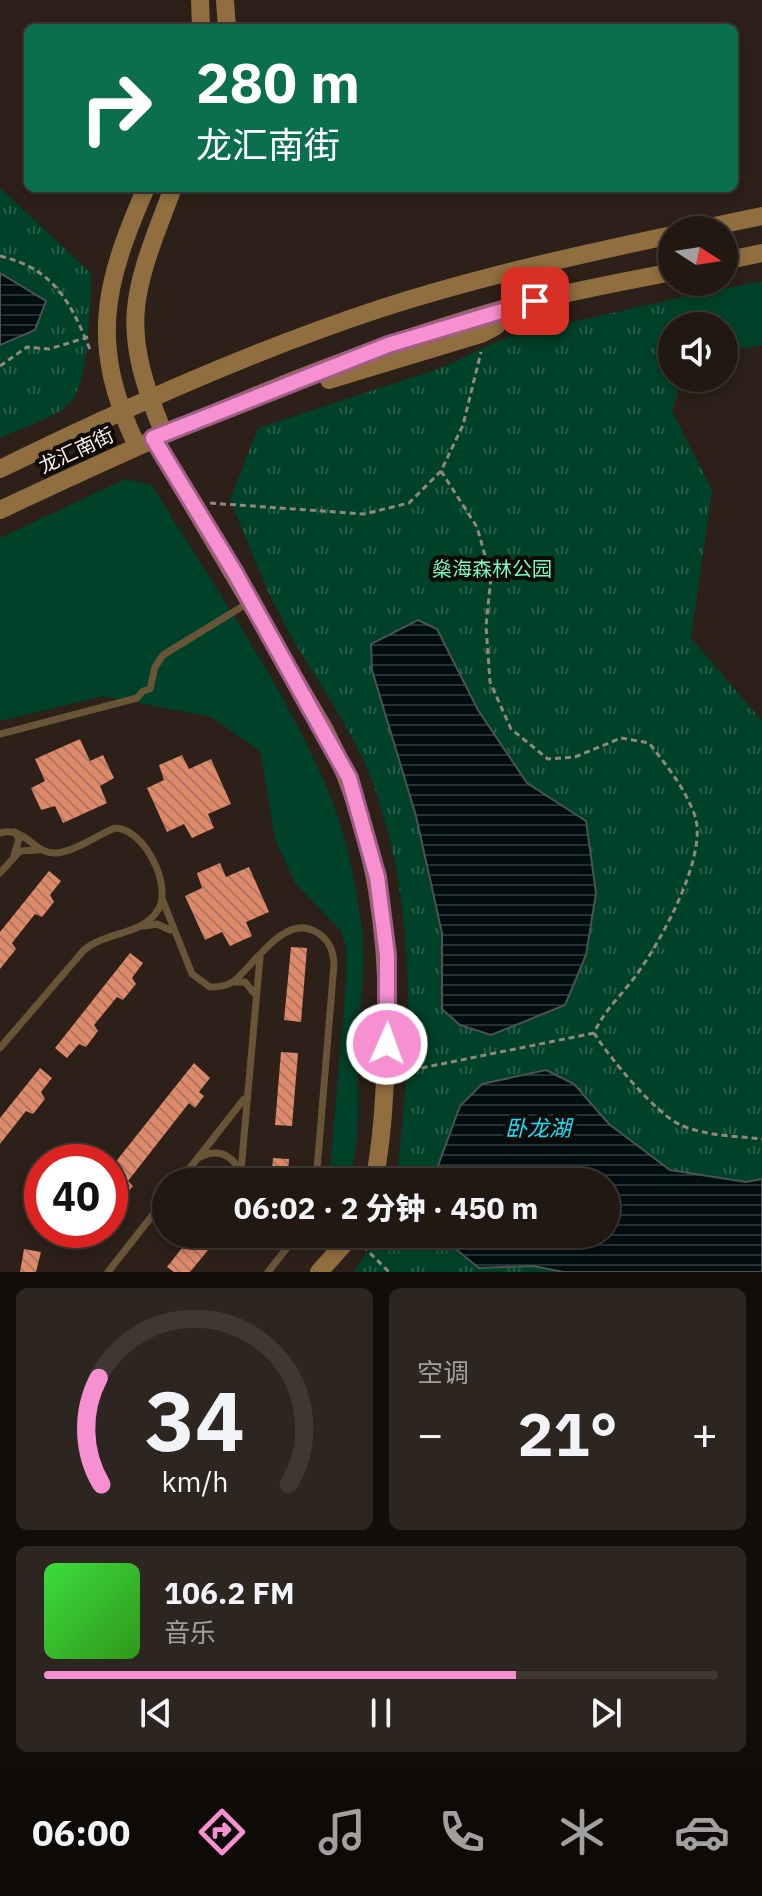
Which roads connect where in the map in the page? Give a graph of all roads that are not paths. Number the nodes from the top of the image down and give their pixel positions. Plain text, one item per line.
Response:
1 (200, 0) edge
2 (225, 0) edge
3 (201, 24) edge
4 (227, 24) edge
5 (145, 192) edge
6 (172, 192) edge
7 (762, 216) edge
8 (738, 221) edge
9 (658, 238) edge
10 (762, 253) edge
11 (738, 258) edge
12 (658, 275) edge
13 (507, 307) junction
14 (150, 399) junction
15 (241, 402) junction
16 (121, 411) junction
17 (151, 439) junction
18 (0, 469) edge
19 (0, 510) edge
20 (250, 602) junction
21 (0, 734) edge
22 (15, 832) junction
23 (0, 833) edge
24 (40, 850) junction
25 (14, 855) junction
26 (0, 873) edge
27 (163, 901) junction
28 (142, 926) junction
29 (174, 933) junction
30 (261, 954) junction
31 (234, 982) junction
32 (254, 995) junction
33 (0, 1048) edge
34 (247, 1091) junction
35 (198, 1158) junction
36 (190, 1168) edge
37 (236, 1168) edge
38 (241, 1168) edge
39 (317, 1168) edge
40 (375, 1168) edge
41 (152, 1216) edge
42 (287, 1248) edge
43 (340, 1248) edge
44 (108, 1272) edge
45 (268, 1272) edge
46 (319, 1272) edge

1 - 3 main road
2 - 4 main road
5 - 16 main road
6 - 14 main road
7 - 8 main road
9 - 14 main road, 龙汇南街
10 - 11 main road
12 - 13 main road, 龙汇南街
13 - 15 main road, 龙汇南街
13 - 15 main road
14 - 16 main road, 龙汇南街
14 - 17 main road
15 - 17 main road, 龙汇南街
16 - 17 main road
16 - 18 main road, 龙汇南街
17 - 19 main road, 龙汇南街
17 - 20 main road
20 - 21 lane
20 - 40 main road
22 - 23 lane
22 - 24 lane
22 - 25 lane
24 - 25 lane
24 - 27 lane
25 - 26 lane
27 - 28 lane
27 - 29 lane
28 - 29 lane
28 - 33 lane
29 - 31 lane
30 - 31 lane
30 - 32 lane
30 - 39 lane
31 - 32 lane
32 - 34 lane
34 - 35 lane
34 - 38 lane
35 - 36 lane
35 - 37 lane
41 - 44 lane
42 - 45 lane
43 - 46 main road

